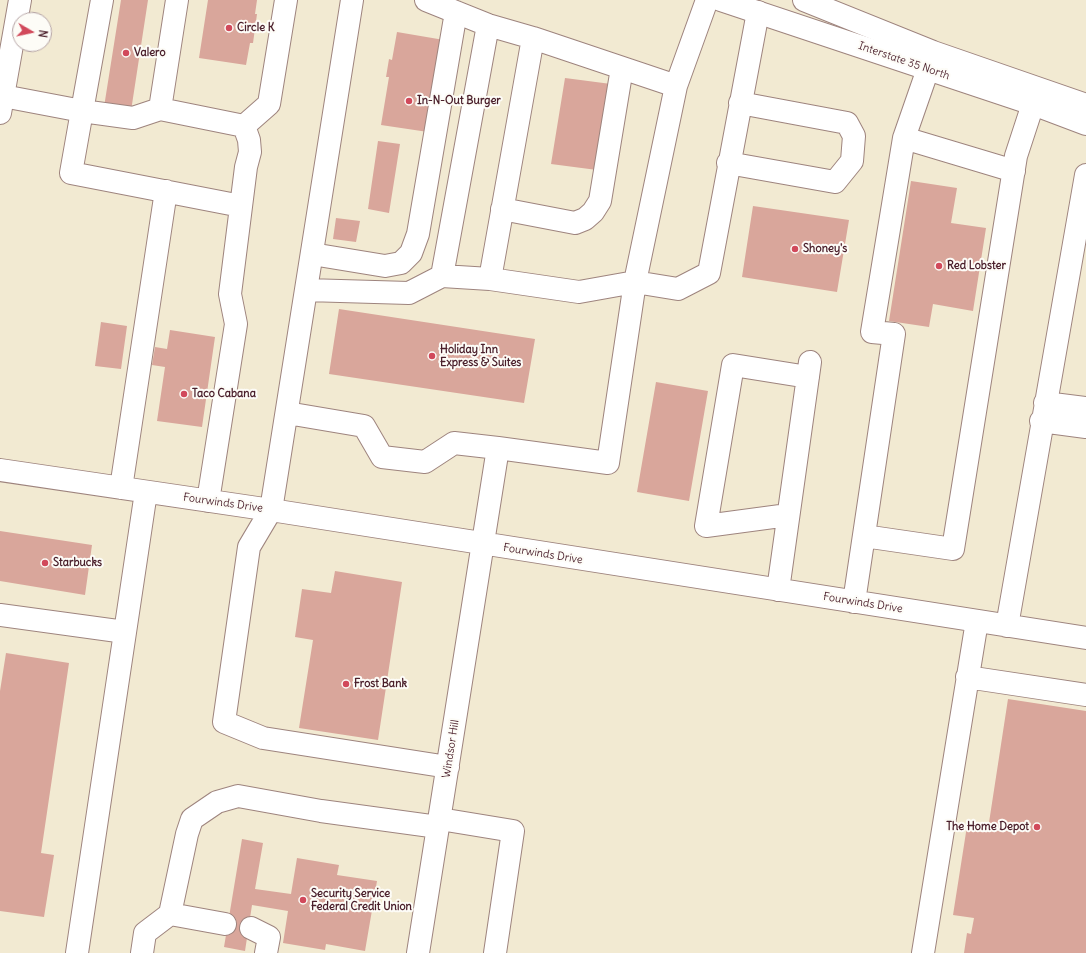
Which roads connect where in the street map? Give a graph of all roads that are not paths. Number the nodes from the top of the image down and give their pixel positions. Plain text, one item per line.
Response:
1 (20, 0) edge
2 (102, 0) edge
3 (177, 0) edge
4 (286, 0) edge
5 (352, 0) edge
6 (426, 0) edge
7 (707, 0) edge
8 (721, 0) edge
9 (804, 0) edge
10 (456, 12) junction
11 (758, 12) junction
12 (488, 25) junction
13 (533, 38) junction
14 (622, 68) junction
15 (928, 69) junction
16 (676, 86) junction
17 (740, 103) junction
18 (1033, 104) junction
19 (1, 105) edge
20 (1086, 105) edge
21 (160, 109) junction
22 (82, 110) junction
23 (1086, 124) edge
24 (244, 126) junction
25 (904, 138) junction
26 (728, 163) junction
27 (1014, 171) junction
28 (1086, 175) edge
29 (166, 191) junction
30 (241, 206) junction
31 (502, 209) junction
32 (1083, 212) edge
33 (312, 254) junction
34 (442, 276) junction
35 (490, 279) junction
36 (635, 282) junction
37 (306, 290) junction
38 (1086, 408) edge
39 (1043, 412) junction
40 (287, 413) junction
41 (1086, 427) edge
42 (498, 448) junction
43 (0, 470) edge
44 (121, 488) junction
45 (146, 492) junction
46 (208, 501) junction
47 (271, 510) junction
48 (788, 515) junction
49 (864, 536) junction
50 (483, 544) junction
51 (778, 590) junction
52 (854, 602) junction
53 (0, 615) edge
54 (977, 621) junction
55 (1006, 626) junction
56 (125, 632) junction
57 (1086, 638) edge
58 (967, 677) junction
59 (1086, 695) edge
60 (448, 767) junction
61 (439, 823) junction
62 (170, 914) junction
63 (225, 924) dead end
64 (251, 928) dead end
65 (77, 953) edge
66 (142, 953) edge
67 (266, 953) edge
68 (418, 953) edge
69 (495, 953) edge
70 (923, 953) edge

1 - 19 main road
2 - 22 main road
3 - 21 main road
4 - 24 main road
5 - 33 main road
6 - 10 main road
7 - 16 main road
8 - 11 main road, Interstate 35 North
9 - 20 main road
10 - 12 main road
10 - 33 main road
11 - 15 main road, Interstate 35 North
11 - 17 main road
12 - 13 main road
12 - 34 main road
13 - 14 main road
13 - 31 main road
14 - 16 main road
14 - 31 main road
15 - 18 main road, Interstate 35 North
15 - 25 main road
16 - 36 main road
17 - 26 main road
17 - 26 main road
18 - 23 main road, Interstate 35 North
18 - 27 main road
19 - 22 main road
21 - 22 main road
21 - 24 main road
22 - 29 main road
24 - 30 main road
25 - 27 main road
25 - 49 main road
26 - 36 main road
27 - 49 main road
28 - 32 main road
29 - 30 main road
29 - 44 main road
30 - 46 main road
31 - 35 main road
32 - 39 main road
33 - 37 main road
34 - 35 main road
34 - 37 main road
35 - 36 main road
36 - 42 main road
37 - 40 main road
38 - 39 main road
39 - 41 main road
39 - 55 main road
40 - 42 main road
40 - 47 main road
42 - 50 main road, Windsor Hill
43 - 44 main road, Fourwinds Drive
44 - 45 main road, Fourwinds Drive
45 - 46 main road, Fourwinds Drive
45 - 56 main road
46 - 47 main road, Fourwinds Drive
47 - 50 main road, Fourwinds Drive
47 - 60 main road
48 - 48 main road
48 - 51 main road
49 - 52 main road
50 - 51 main road, Fourwinds Drive
50 - 60 main road, Windsor Hill
51 - 52 main road, Fourwinds Drive
52 - 54 main road, Fourwinds Drive
53 - 56 main road
54 - 55 main road, Fourwinds Drive
54 - 58 main road
55 - 57 main road, Fourwinds Drive
56 - 65 main road
58 - 59 main road
58 - 70 main road
60 - 61 main road, Windsor Hill
61 - 62 main road
61 - 68 main road, Windsor Hill
61 - 69 main road
62 - 63 main road
62 - 66 main road
64 - 67 main road

